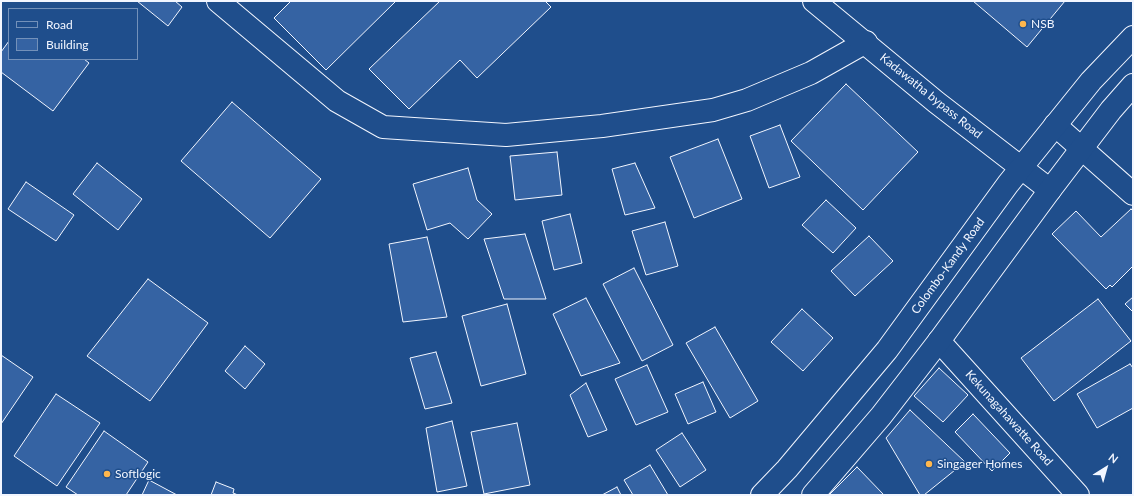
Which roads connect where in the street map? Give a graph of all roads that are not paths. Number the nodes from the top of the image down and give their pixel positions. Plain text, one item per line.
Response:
1 (218, 1) edge
2 (814, 1) edge
3 (1133, 37) edge
4 (866, 42) junction
5 (1133, 85) edge
6 (1055, 125) junction
7 (1083, 147) junction
8 (1021, 168) junction
9 (1050, 190) junction
10 (1133, 194) edge
11 (939, 341) junction
12 (762, 495) edge
13 (813, 495) edge
14 (1078, 495) edge

1 - 4 main road
2 - 4 main road, Kadawatha bypass Road
3 - 6 main road, Colombo-Kandy Road
4 - 8 main road, Kadawatha bypass Road
5 - 7 main road
6 - 7 main road
6 - 8 main road, Colombo-Kandy Road
7 - 9 main road
7 - 10 main road
8 - 9 main road, Kadawatha bypass Road
8 - 12 main road, Colombo-Kandy Road
9 - 11 main road
11 - 13 main road
11 - 14 main road, Kekunagahawatte Road

